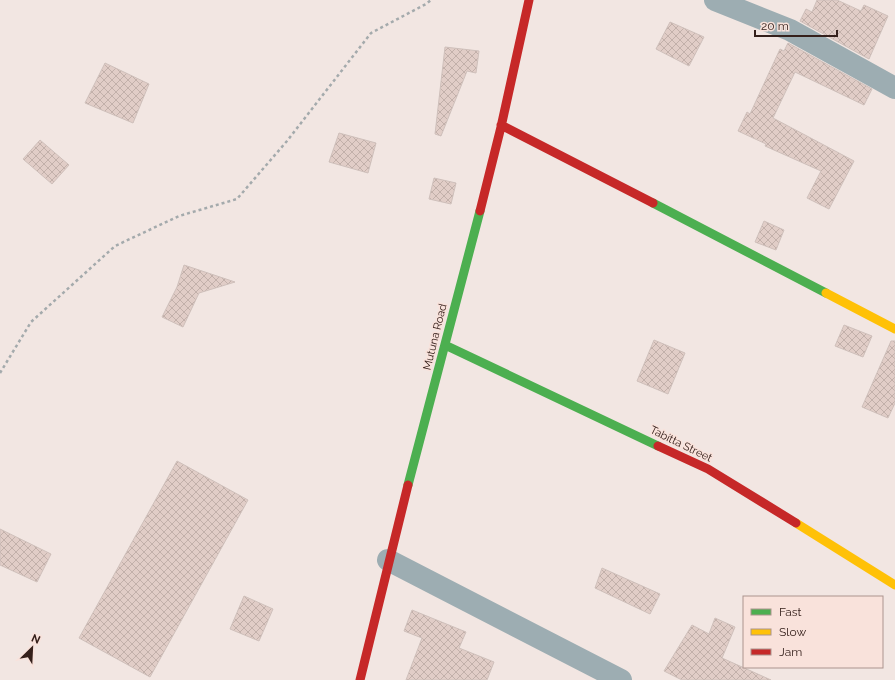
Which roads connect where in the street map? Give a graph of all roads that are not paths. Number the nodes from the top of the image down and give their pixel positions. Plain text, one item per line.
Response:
1 (529, 0) edge
2 (715, 0) edge
3 (895, 88) edge
4 (501, 126) junction
5 (895, 329) edge
6 (445, 345) junction
7 (388, 560) junction
8 (895, 585) edge
9 (360, 680) edge
10 (621, 680) edge

1 - 4 street, Mutuna Road
2 - 3 street
4 - 5 street
4 - 6 street, Mutuna Road
6 - 7 street, Mutuna Road
6 - 8 street, Tabitta Street
7 - 9 street, Mutuna Road
7 - 10 street

